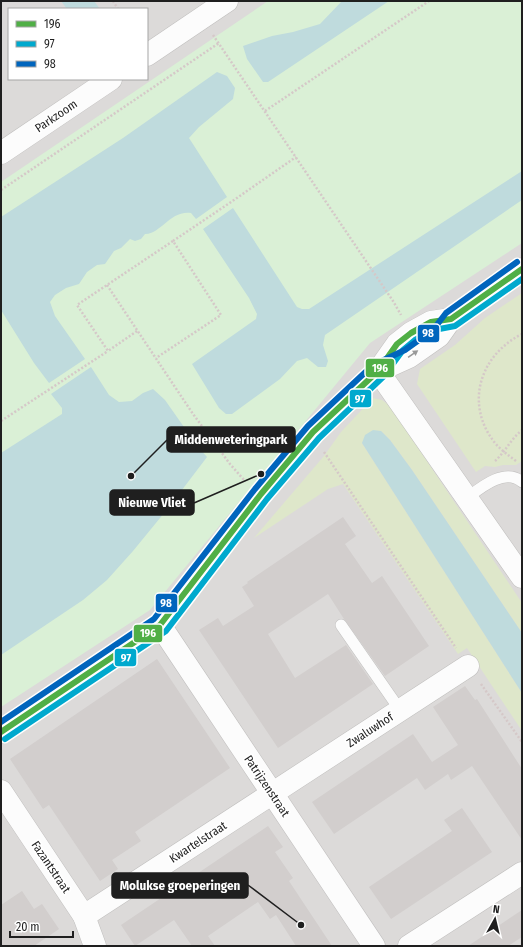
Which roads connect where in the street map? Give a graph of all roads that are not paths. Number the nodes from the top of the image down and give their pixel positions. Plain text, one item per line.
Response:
1 (227, 1) edge
2 (148, 54) edge
3 (110, 80) edge
4 (1, 153) edge
5 (522, 269) edge
6 (378, 371) junction
7 (522, 482) edge
8 (467, 498) junction
9 (522, 578) edge
10 (160, 625) junction
11 (341, 625) dead end
12 (468, 666) road end
13 (400, 710) junction
14 (1, 732) edge
15 (1, 791) edge
16 (272, 794) junction
17 (522, 873) edge
18 (84, 916) junction
19 (95, 946) edge
20 (374, 946) edge
21 (409, 946) edge

1 - 2 street
3 - 4 street, Parkzoom
5 - 6 street
6 - 8 street
6 - 10 street
7 - 8 lane
8 - 9 street
10 - 14 street
10 - 16 street, Patrijzenstraat
11 - 13 lane
12 - 13 street, Zwaluwhof
13 - 16 street, Zwaluwhof
15 - 18 street, Fazantstraat
16 - 18 street, Kwartelstraat
16 - 20 street, Patrijzenstraat
17 - 21 street
18 - 19 street, Fazantstraat

